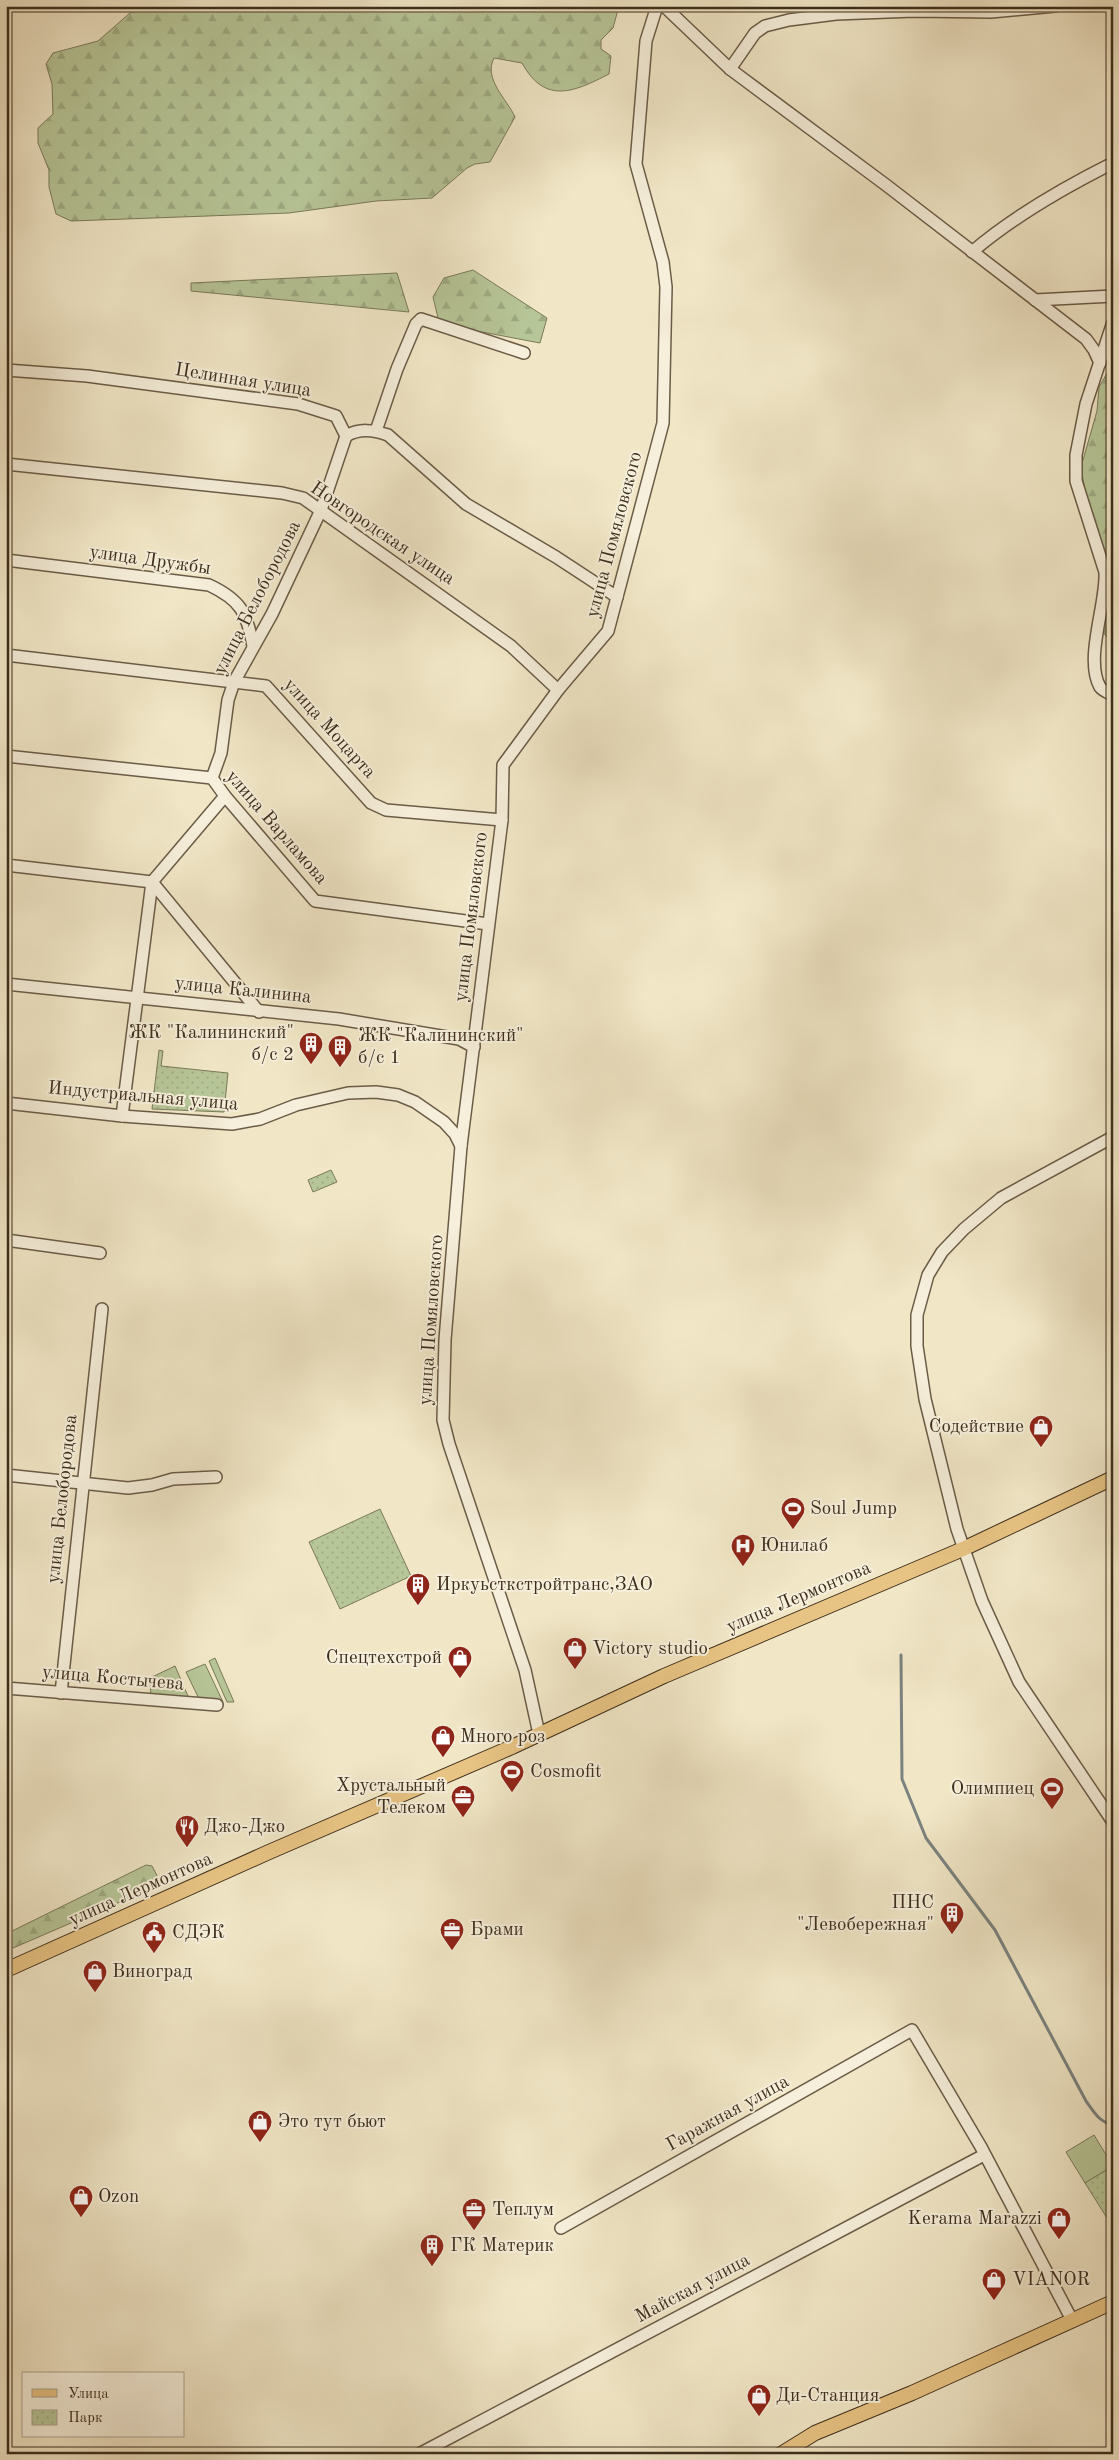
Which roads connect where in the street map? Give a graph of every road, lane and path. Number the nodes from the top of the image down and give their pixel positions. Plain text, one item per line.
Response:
1 (657, 6) edge
2 (664, 6) edge
3 (1055, 6) edge
4 (730, 69) junction
5 (1113, 163) edge
6 (972, 252) junction
7 (1113, 296) edge
8 (1035, 300) junction
9 (1113, 322) edge
10 (524, 353) dead end
11 (1100, 363) junction
12 (6, 370) edge
13 (376, 431) junction
14 (346, 436) junction
15 (6, 464) edge
16 (321, 510) junction
17 (6, 560) edge
18 (617, 597) junction
19 (253, 646) junction
20 (6, 655) edge
21 (234, 682) junction
22 (558, 690) junction
23 (1113, 695) edge
24 (6, 756) edge
25 (212, 778) junction
26 (225, 796) junction
27 (502, 820) junction
28 (6, 865) edge
29 (152, 882) junction
30 (488, 924) junction
31 (6, 984) edge
32 (138, 997) junction
33 (259, 1012) junction
34 (474, 1047) junction
35 (6, 1103) edge
36 (122, 1116) junction
37 (1113, 1137) edge
38 (461, 1146) junction
39 (6, 1240) edge
40 (100, 1253) dead end
41 (102, 1308) dead end
42 (6, 1475) edge
43 (216, 1477) dead end
44 (1113, 1478) edge
45 (83, 1483) junction
46 (963, 1549) junction
47 (6, 1688) edge
48 (61, 1693) junction
49 (217, 1705) dead end
50 (539, 1734) junction
51 (1113, 1822) edge
52 (6, 1970) edge
53 (984, 2155) junction
54 (561, 2228) dead end
55 (1113, 2302) edge
56 (1072, 2320) junction
57 (418, 2454) edge
58 (781, 2454) edge

1 - 18 street, улица Помяловского
2 - 4 street
3 - 4 street
4 - 6 street
5 - 6 street
6 - 8 street
7 - 8 street
8 - 11 street
9 - 11 street
10 - 13 street
11 - 23 street
12 - 14 street, Целинная улица
13 - 14 street
13 - 18 street
14 - 16 street, улица Белобородова
15 - 16 street, Новгородская улица
16 - 19 street, улица Белобородова
16 - 22 street, Новгородская улица
17 - 19 street, улица Дружбы
18 - 22 street, улица Помяловского
19 - 21 street, улица Белобородова
20 - 21 street, улица Моцарта
21 - 25 street, улица Белобородова
21 - 27 street, улица Моцарта
22 - 27 street, улица Помяловского
24 - 25 street, улица Варламова
25 - 26 street, улица Варламова
26 - 29 street
26 - 30 street, улица Варламова
27 - 30 street, улица Помяловского
28 - 29 street
29 - 32 street
29 - 33 street
30 - 34 street, улица Помяловского
31 - 32 street, улица Калинина
32 - 33 street, улица Калинина
32 - 36 street
33 - 34 street, улица Калинина
34 - 38 street, улица Помяловского
35 - 36 street, Индустриальная улица
36 - 38 street, Индустриальная улица
37 - 46 street
38 - 50 street, улица Помяловского
39 - 40 street
41 - 45 street, улица Белобородова
42 - 45 street
43 - 45 street
44 - 46 main road, улица Лермонтова
45 - 48 street, улица Белобородова
46 - 50 main road, улица Лермонтова
46 - 51 street
47 - 48 street, улица Костычева
48 - 49 street, улица Костычева
50 - 52 main road, улица Лермонтова
53 - 54 street, Гаражная улица
53 - 56 street
53 - 57 street, Майская улица
55 - 56 main road
56 - 58 main road

